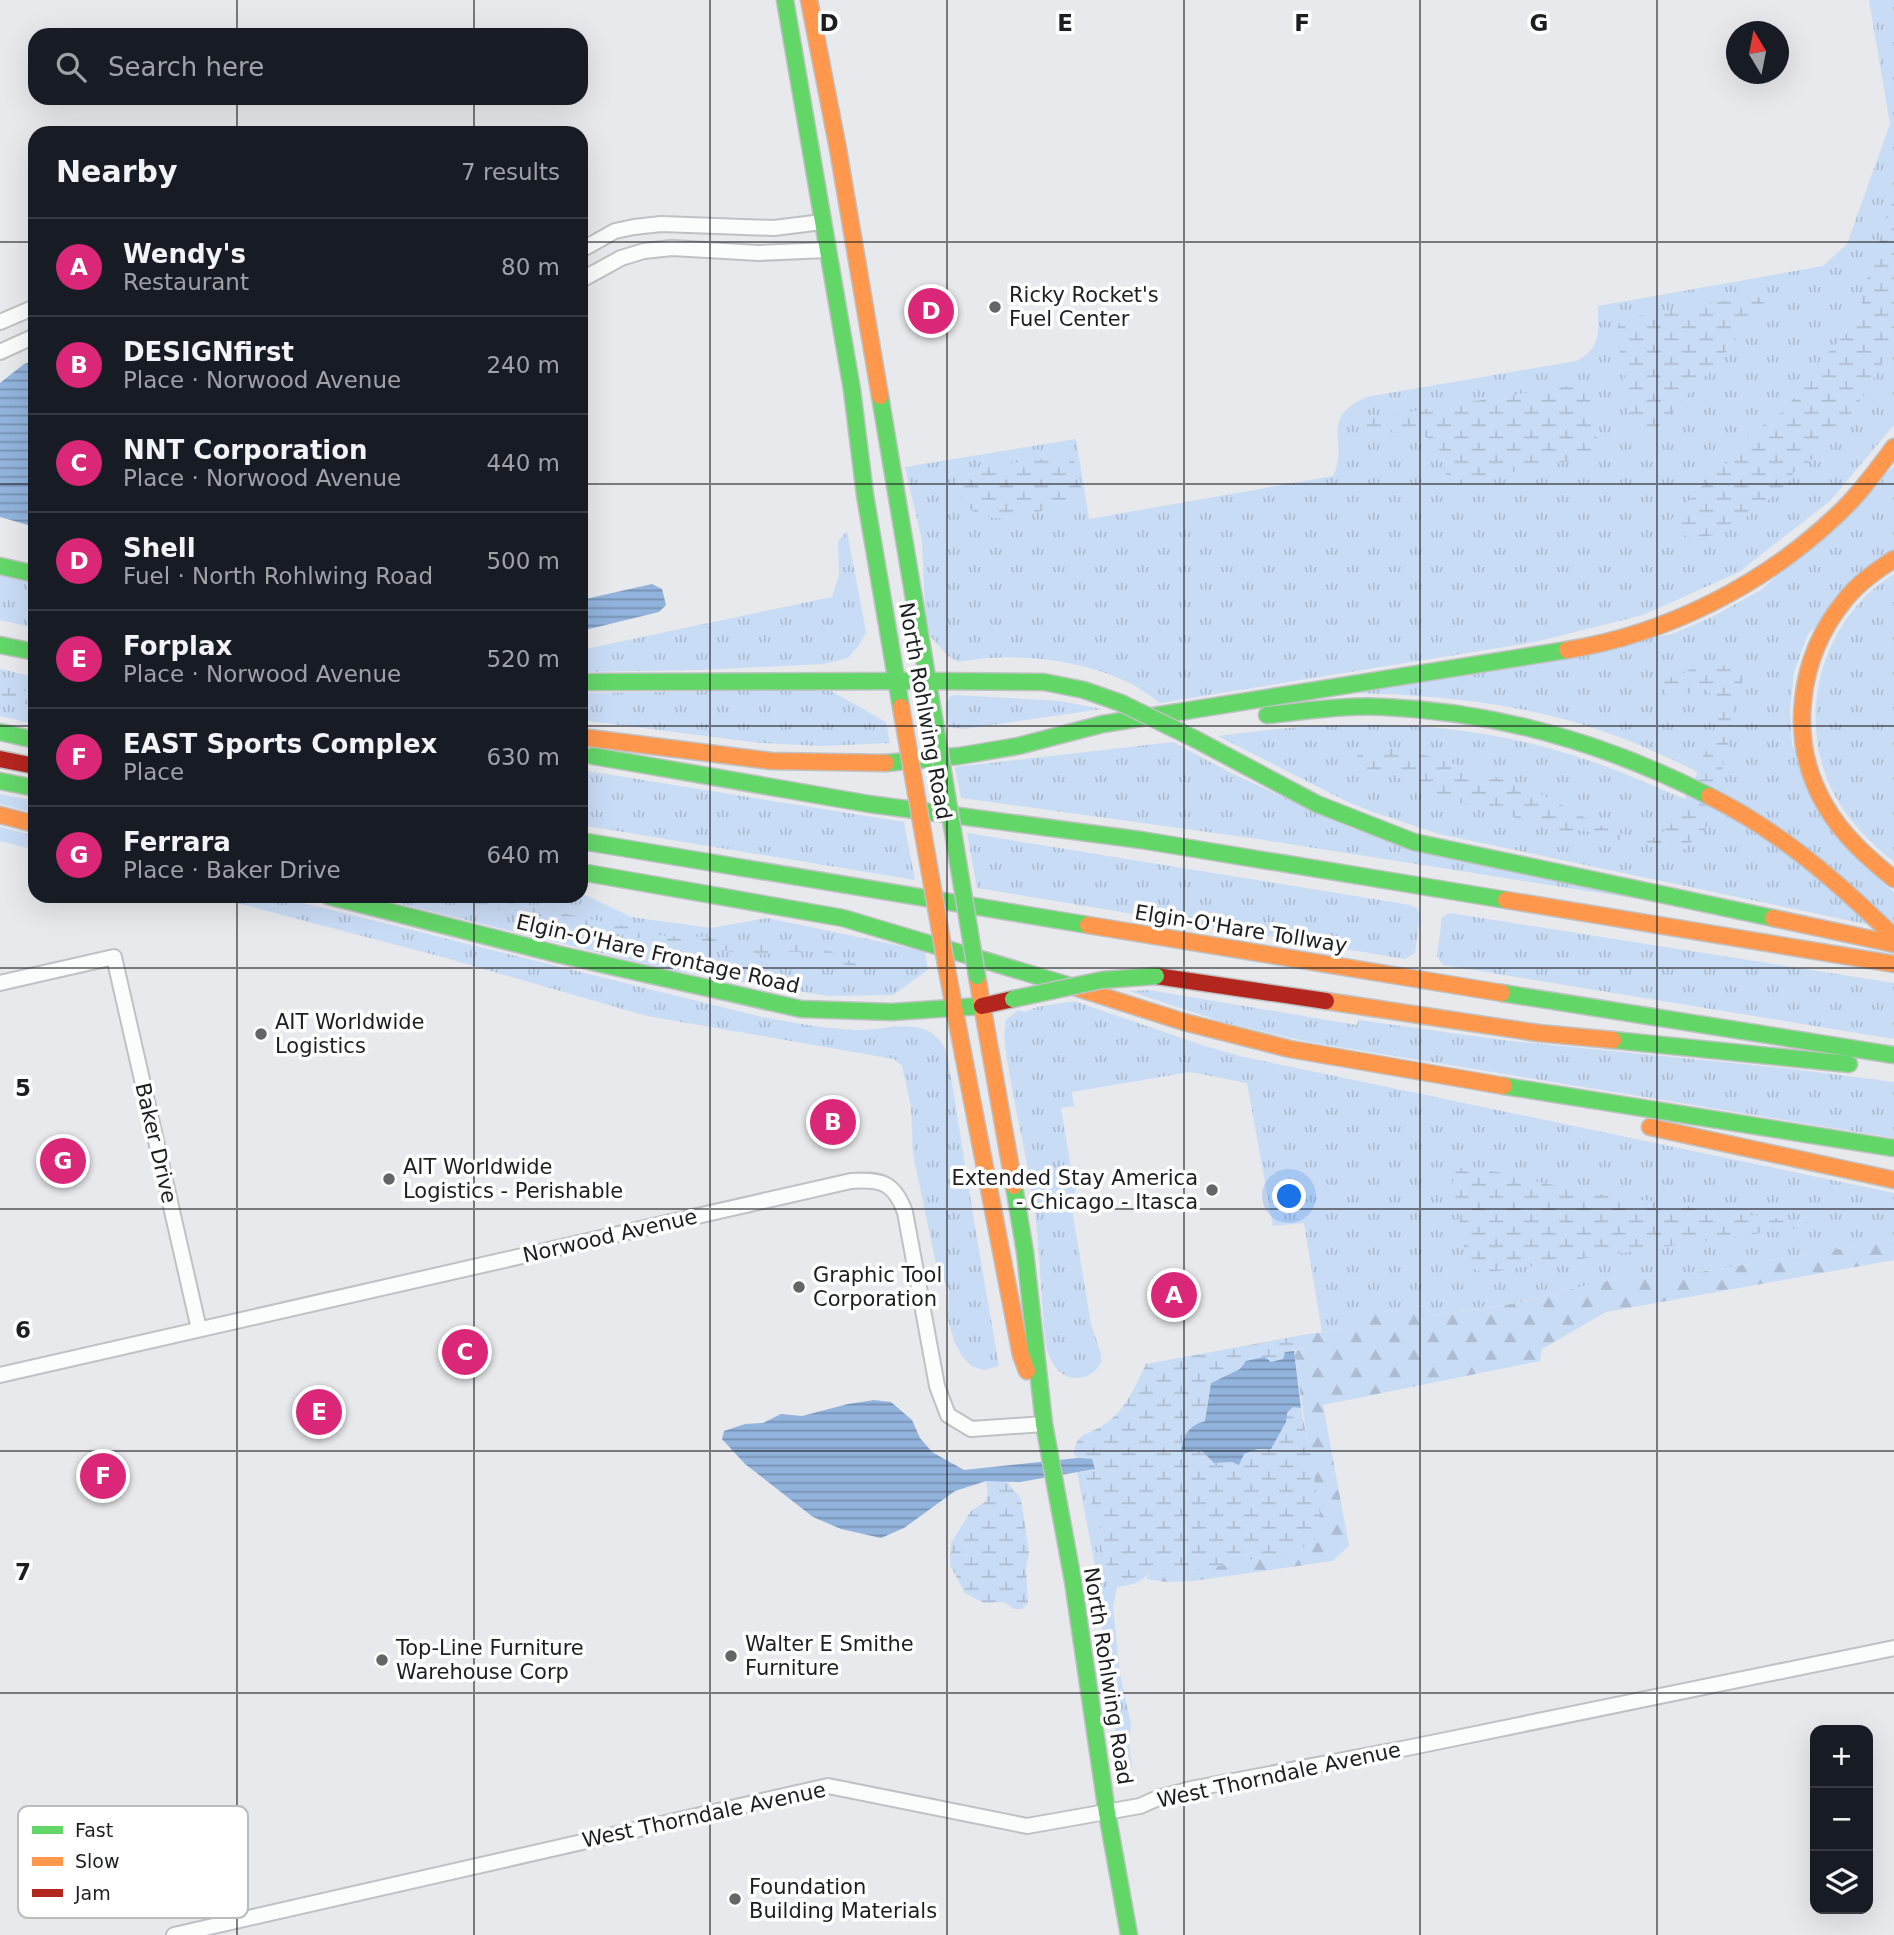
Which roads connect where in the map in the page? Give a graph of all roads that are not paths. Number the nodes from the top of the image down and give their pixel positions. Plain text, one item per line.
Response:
1 (785, 0) edge
2 (809, 0) edge
3 (849, 215) junction
4 (822, 222) junction
5 (588, 246) edge
6 (833, 246) junction
7 (588, 276) edge
8 (28, 310) edge
9 (0, 322) edge
10 (28, 339) edge
11 (0, 352) edge
12 (875, 370) junction
13 (1894, 447) edge
14 (1894, 559) edge
15 (0, 566) edge
16 (28, 572) edge
17 (0, 645) edge
18 (28, 651) edge
19 (928, 681) junction
20 (588, 682) edge
21 (897, 682) junction
22 (0, 732) edge
23 (28, 738) edge
24 (588, 738) edge
25 (1018, 746) junction
26 (588, 755) edge
27 (0, 759) edge
28 (28, 765) edge
29 (0, 782) edge
30 (28, 787) edge
31 (0, 815) edge
32 (28, 822) edge
33 (588, 842) edge
34 (588, 873) edge
35 (1894, 878) edge
36 (356, 903) edge
37 (1894, 937) edge
38 (1894, 944) edge
39 (1894, 964) edge
40 (0, 983) edge
41 (982, 1006) junction
42 (954, 1009) junction
43 (1894, 1055) edge
44 (1894, 1070) edge
45 (1435, 1075) junction
46 (1894, 1148) edge
47 (1894, 1180) edge
48 (199, 1329) junction
49 (0, 1375) edge
50 (1044, 1424) junction
51 (1894, 1648) edge
52 (1107, 1813) junction
53 (174, 1935) edge
54 (1129, 1935) edge

1 - 4 main road
2 - 3 main road, North Rohlwing Road
3 - 6 main road
3 - 12 main road, North Rohlwing Road
4 - 5 street
4 - 6 main road
6 - 7 street
6 - 12 main road
6 - 21 main road, North Rohlwing Road
8 - 9 street
10 - 11 street
12 - 19 main road, North Rohlwing Road
13 - 25 main road
14 - 35 main road
15 - 16 main road
17 - 18 main road
19 - 21 main road
19 - 38 main road, bridge
19 - 41 main road, North Rohlwing Road, bridge
20 - 21 main road
21 - 42 main road, North Rohlwing Road, bridge
22 - 23 main road
24 - 25 main road
25 - 37 main road
26 - 39 main road
27 - 28 main road
29 - 30 main road
31 - 32 main road
33 - 43 main road, Elgin-O'Hare Tollway
34 - 45 main road
36 - 42 main road, Elgin-O'Hare Frontage Road
40 - 48 street, Baker Drive
41 - 42 main road, Elgin-O'Hare Frontage Road
41 - 44 main road, Elgin-O'Hare Frontage Road, bridge
41 - 50 main road, North Rohlwing Road
42 - 50 main road, North Rohlwing Road
45 - 46 main road
45 - 47 main road
48 - 49 street, Norwood Avenue
48 - 50 street, Norwood Avenue
50 - 52 main road, North Rohlwing Road
51 - 52 street, West Thorndale Avenue
52 - 53 street, West Thorndale Avenue
52 - 54 main road, North Rohlwing Road

